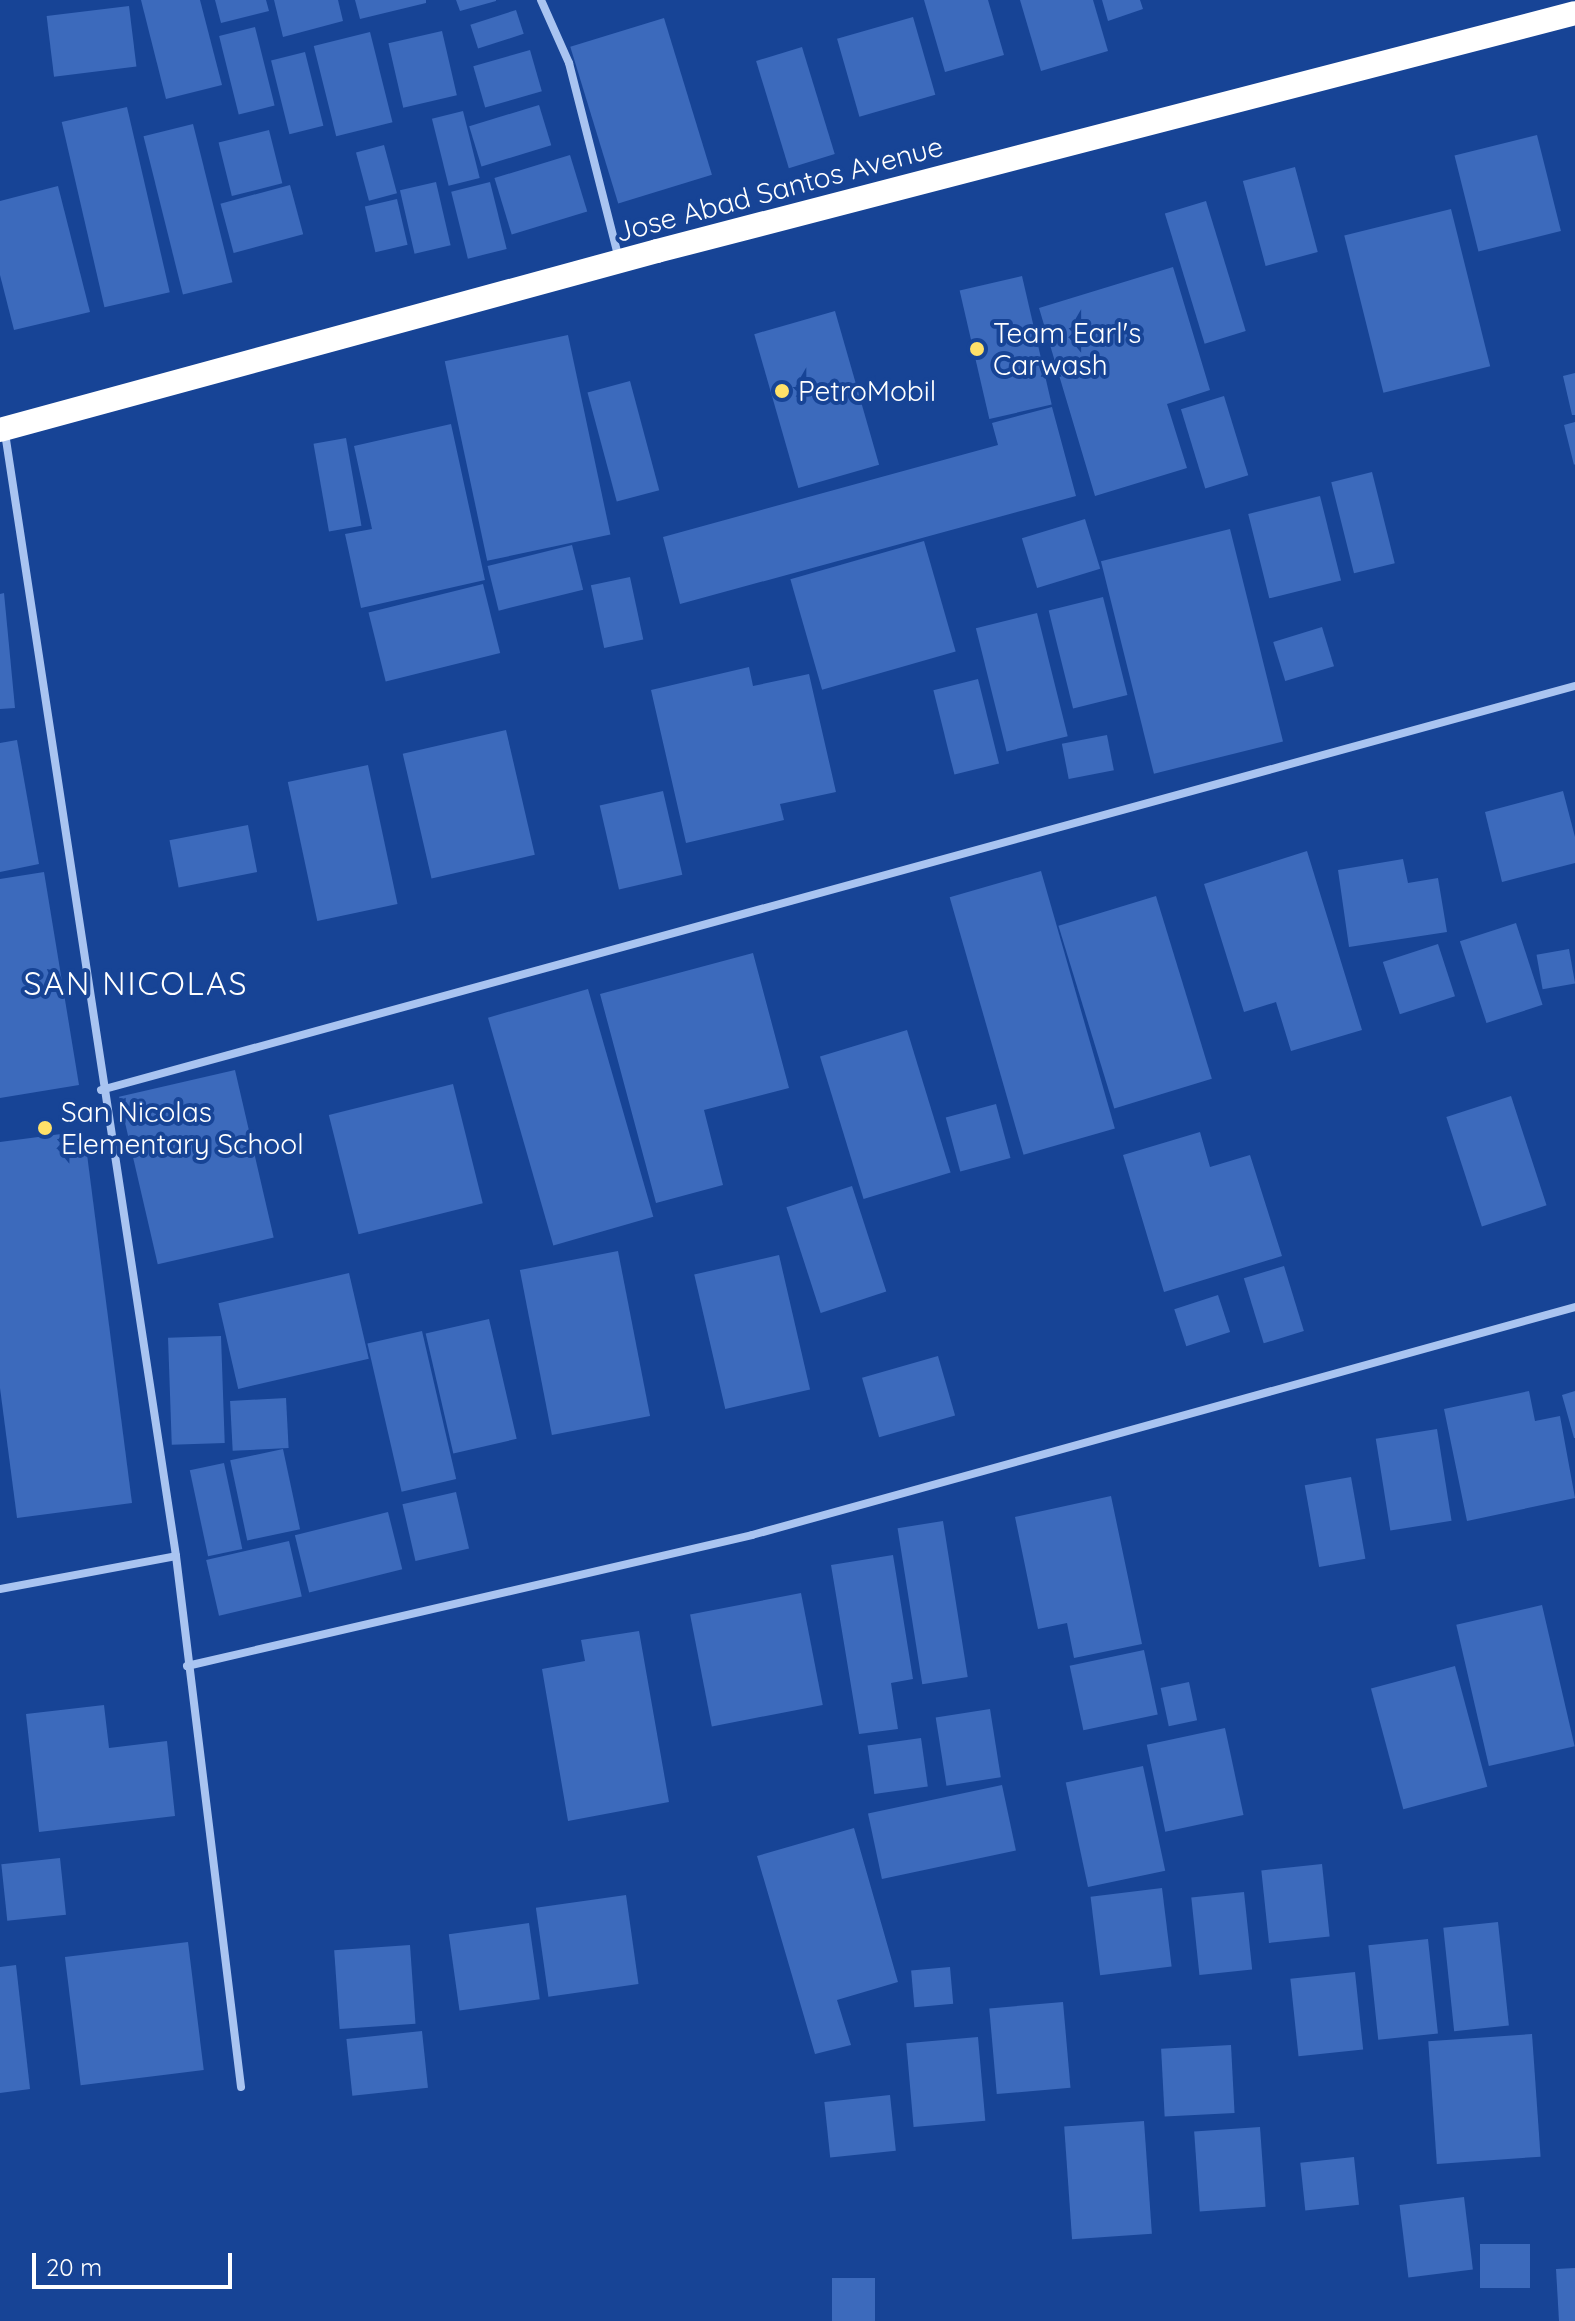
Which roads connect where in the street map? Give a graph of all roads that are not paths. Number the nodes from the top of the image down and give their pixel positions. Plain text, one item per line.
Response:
1 (541, 0) edge
2 (1575, 13) edge
3 (620, 261) junction
4 (2, 430) edge
5 (1575, 686) edge
6 (101, 1090) junction
7 (1575, 1307) edge
8 (176, 1556) junction
9 (0, 1589) edge
10 (187, 1666) junction
11 (241, 2087) dead end

1 - 3 street
2 - 3 highway, Jose Abad Santos Avenue
3 - 4 highway, Jose Abad Santos Avenue
4 - 6 street
5 - 6 street
6 - 8 street
7 - 10 street
8 - 9 street
8 - 10 street
10 - 11 street

